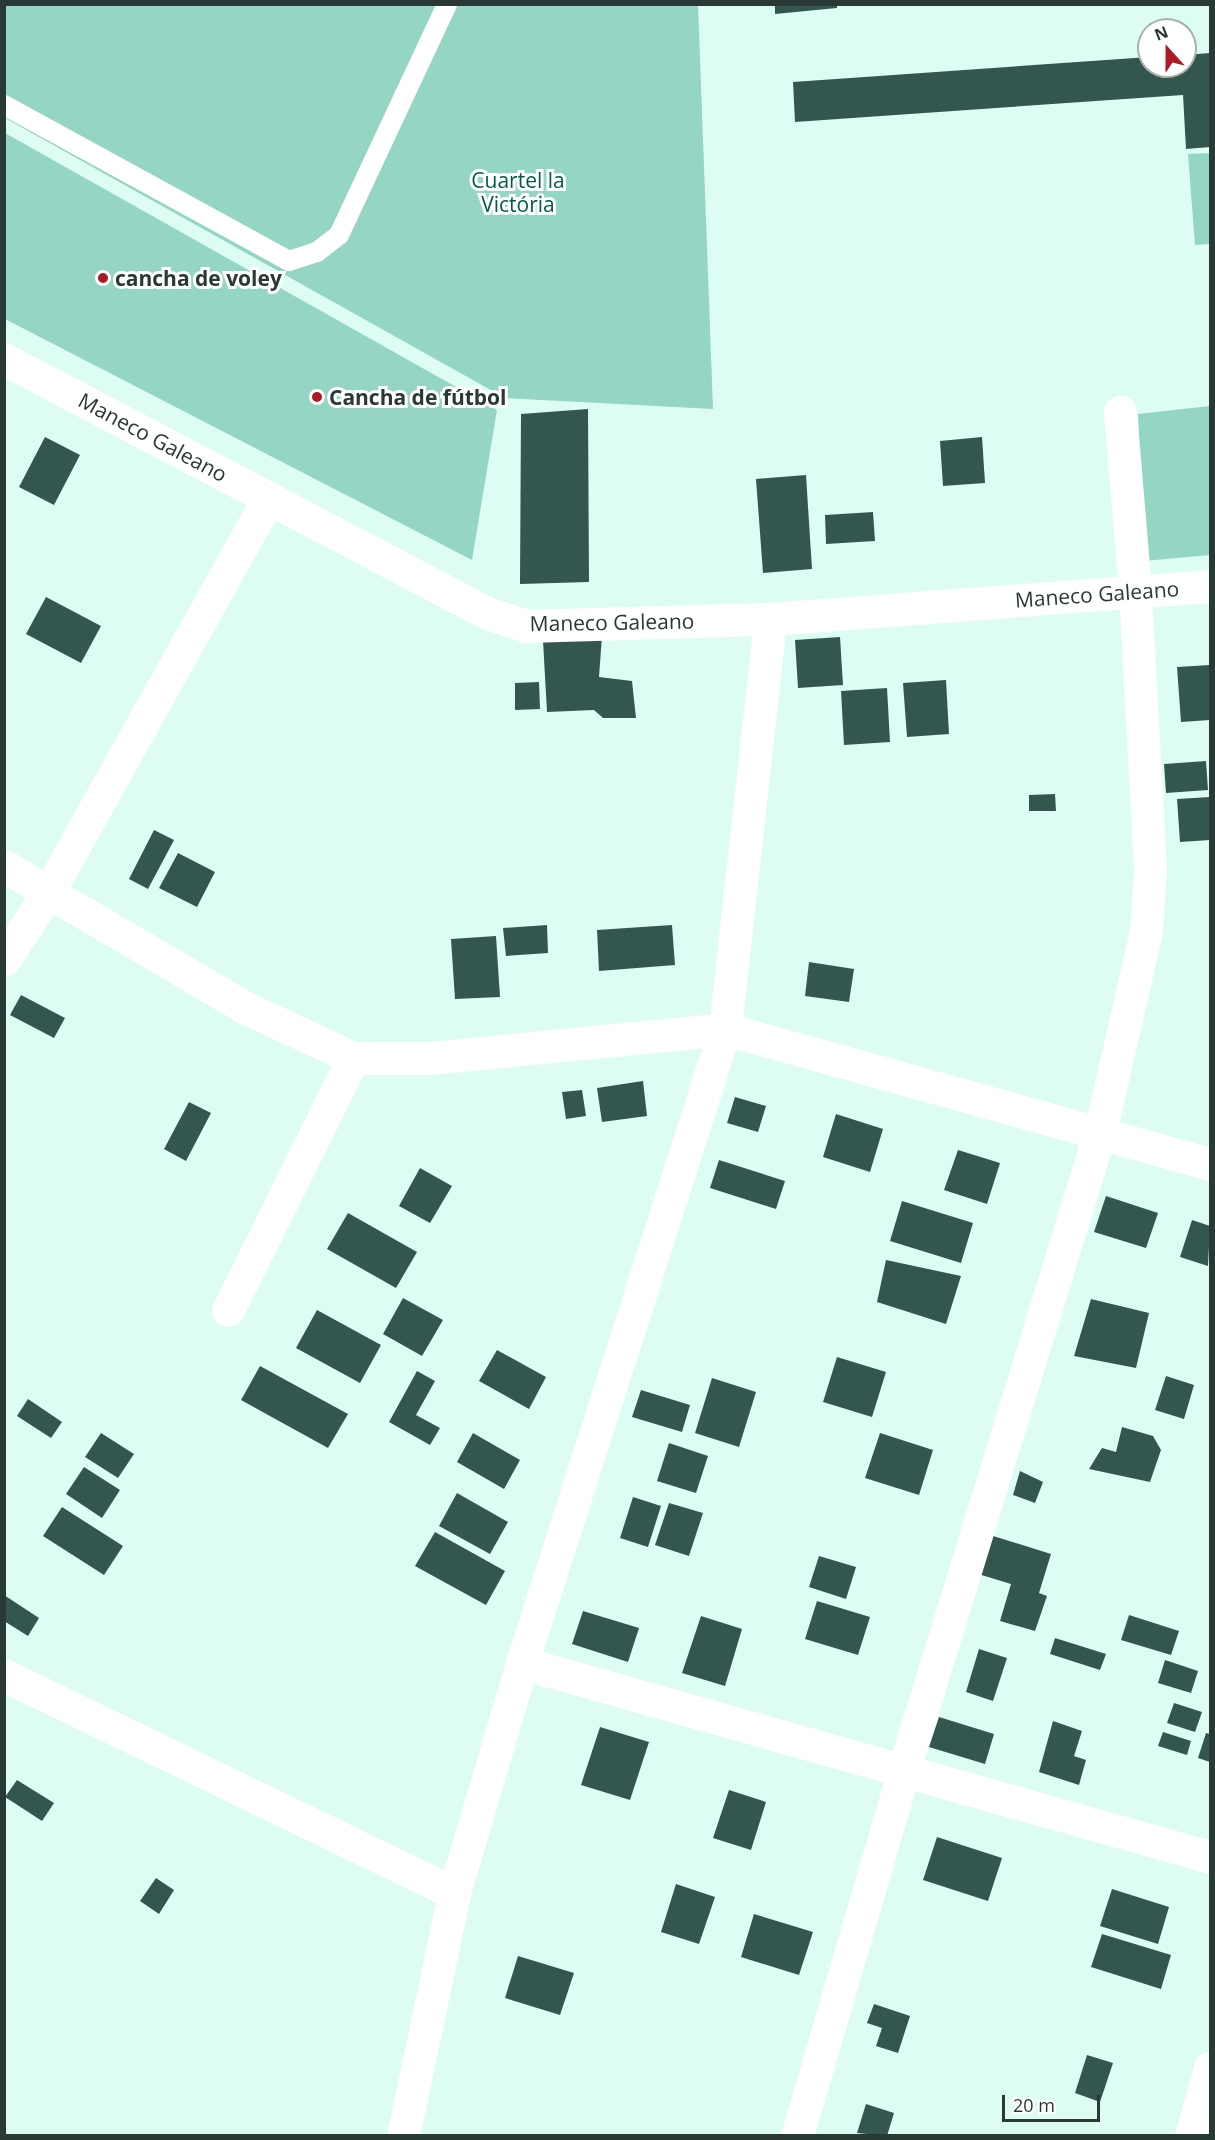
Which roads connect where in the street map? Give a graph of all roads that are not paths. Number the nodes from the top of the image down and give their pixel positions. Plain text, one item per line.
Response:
1 (447, 4) edge
2 (4, 105) edge
3 (4, 359) edge
4 (1120, 412) dead end
5 (269, 498) junction
6 (1210, 586) edge
7 (1135, 590) junction
8 (770, 619) junction
9 (4, 866) edge
10 (49, 891) junction
11 (4, 960) edge
12 (725, 1029) junction
13 (353, 1058) junction
14 (1100, 1132) junction
15 (1210, 1164) edge
16 (228, 1310) dead end
17 (522, 1663) junction
18 (4, 1675) edge
19 (904, 1769) junction
20 (1210, 1857) edge
21 (454, 1893) junction
22 (1210, 2068) edge
23 (404, 2136) edge
24 (797, 2136) edge
25 (1191, 2136) edge

1 - 2 lane
3 - 5 street, Maneco Galeano
4 - 7 street
5 - 8 street, Maneco Galeano
5 - 10 street
6 - 7 street, Maneco Galeano
7 - 8 street, Maneco Galeano
7 - 14 street
8 - 12 street
9 - 10 street
10 - 11 street
10 - 13 street
12 - 13 street
12 - 14 street
12 - 17 street
13 - 16 street
14 - 15 street
14 - 19 street
17 - 19 street
17 - 21 street
18 - 21 street
19 - 20 street
19 - 24 street
21 - 23 street
22 - 25 street

